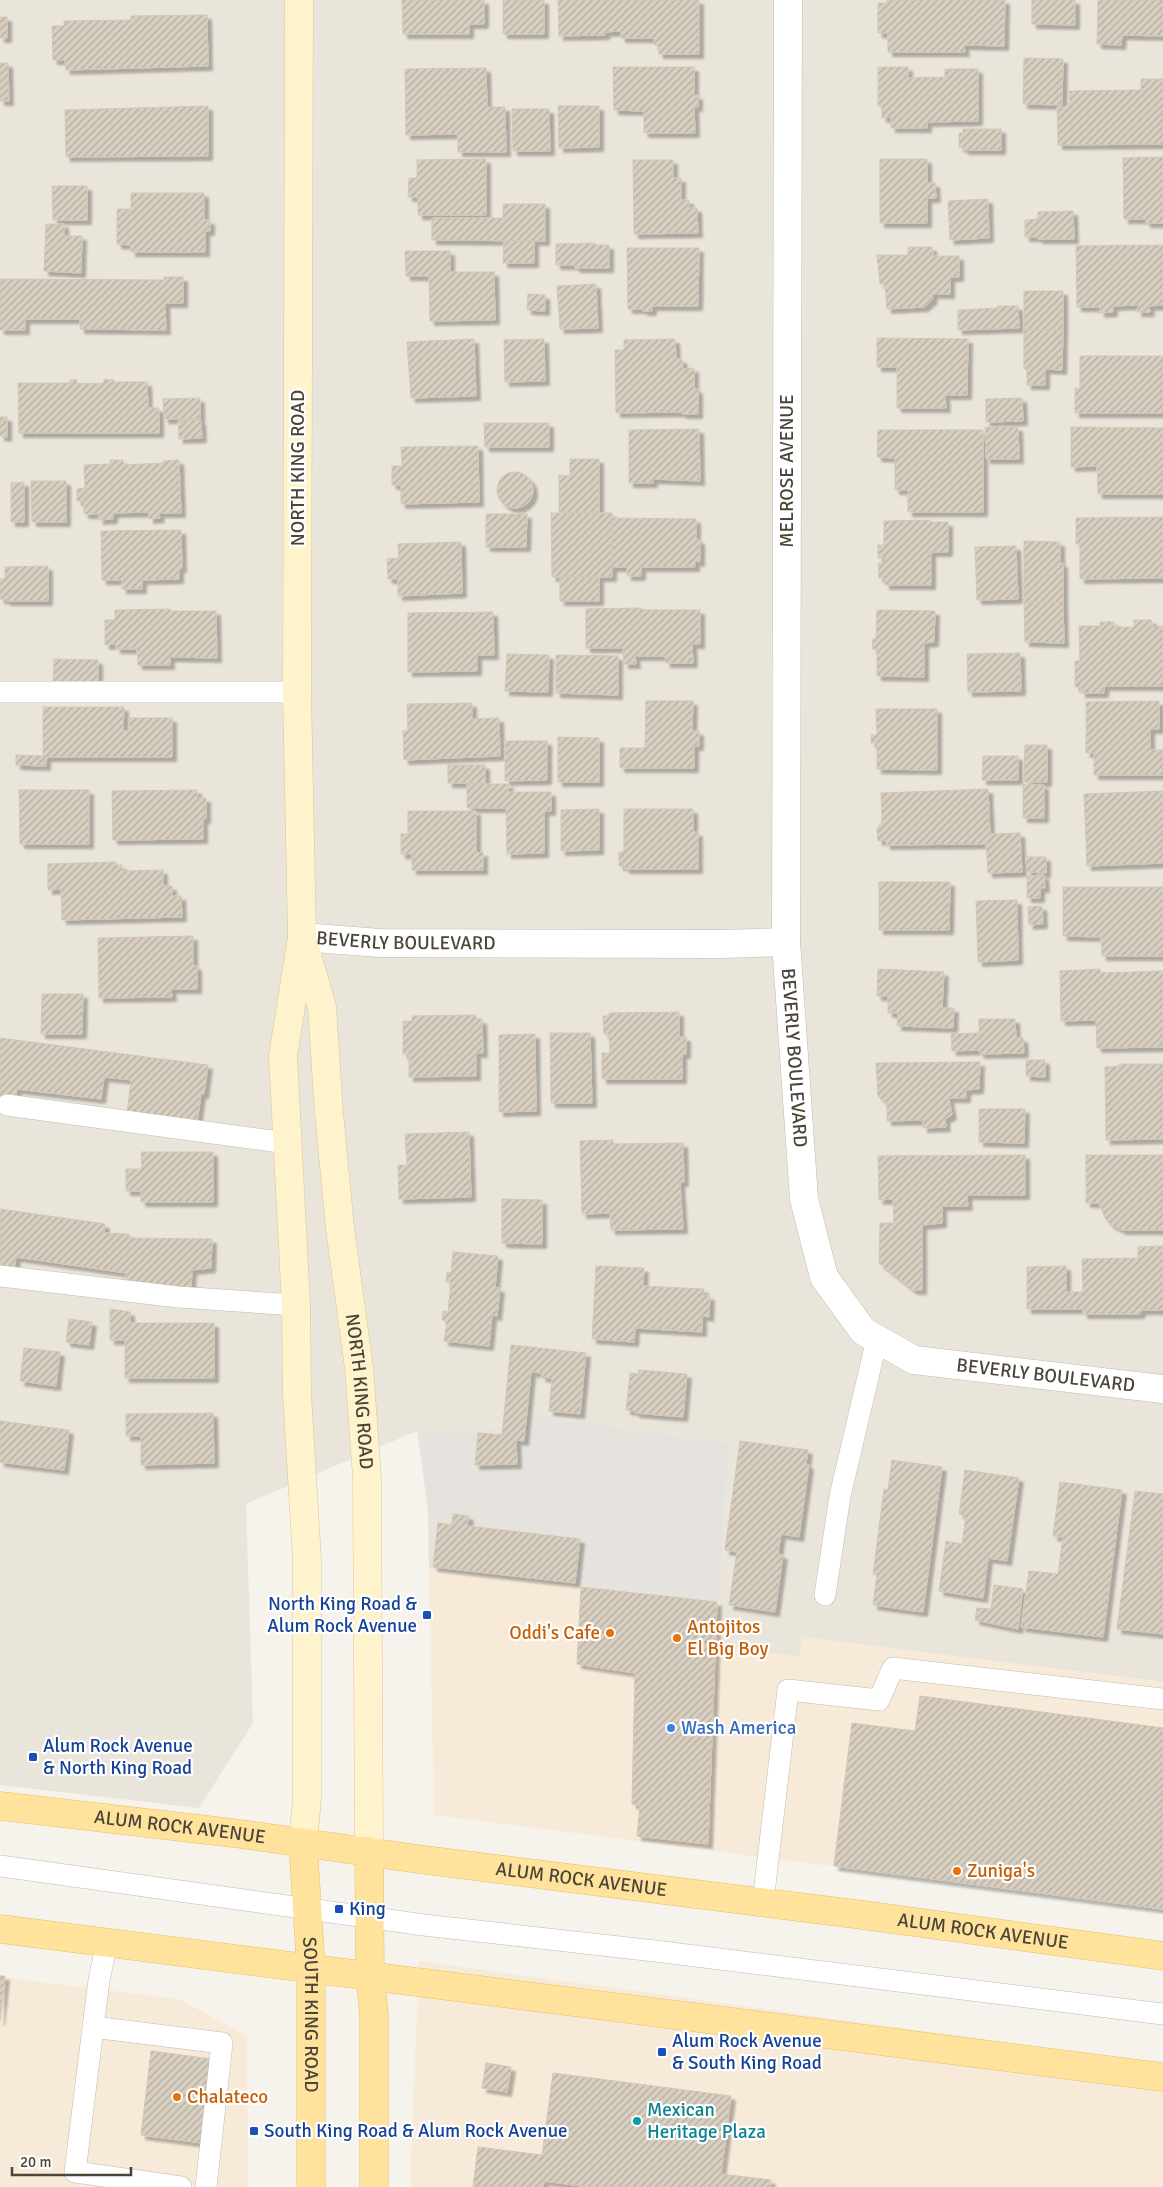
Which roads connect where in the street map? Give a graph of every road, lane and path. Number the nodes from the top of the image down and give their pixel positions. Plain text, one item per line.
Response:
1 (299, 0) edge
2 (788, 0) edge
3 (0, 692) edge
4 (297, 692) junction
5 (302, 937) junction
6 (786, 942) junction
7 (7, 1105) dead end
8 (287, 1143) junction
9 (0, 1276) edge
10 (296, 1305) junction
11 (877, 1339) junction
12 (1163, 1389) edge
13 (825, 1595) dead end
14 (1163, 1699) edge
15 (0, 1806) edge
16 (303, 1843) junction
17 (369, 1851) junction
18 (0, 1866) edge
19 (763, 1902) junction
20 (307, 1909) junction
21 (370, 1917) junction
22 (0, 1929) edge
23 (106, 1943) junction
24 (1163, 1956) edge
25 (310, 1969) junction
26 (370, 1976) junction
27 (1163, 2014) edge
28 (93, 2027) junction
29 (1163, 2077) edge
30 (181, 2187) edge
31 (206, 2187) edge
32 (311, 2187) edge
33 (374, 2187) edge

1 - 4 main road, NORTH KING ROAD
2 - 6 street, MELROSE AVENUE
3 - 4 lane
4 - 5 main road, NORTH KING ROAD
5 - 6 street, BEVERLY BOULEVARD
5 - 8 main road, NORTH KING ROAD
5 - 17 main road, NORTH KING ROAD
6 - 11 street, BEVERLY BOULEVARD
7 - 8 lane
8 - 10 main road, NORTH KING ROAD
9 - 10 lane
10 - 16 main road, NORTH KING ROAD
11 - 12 street, BEVERLY BOULEVARD
11 - 13 lane
14 - 19 lane
15 - 16 main road, ALUM ROCK AVENUE
16 - 17 main road, ALUM ROCK AVENUE
16 - 20 main road, SOUTH KING ROAD
17 - 19 main road, ALUM ROCK AVENUE
17 - 21 main road
18 - 20 lane
19 - 24 main road, ALUM ROCK AVENUE
20 - 21 lane
20 - 25 main road, SOUTH KING ROAD
21 - 26 main road
21 - 27 lane
22 - 23 main road
23 - 25 main road
23 - 28 lane
25 - 26 main road
25 - 32 main road, SOUTH KING ROAD
26 - 29 main road
26 - 33 main road
28 - 30 lane
28 - 31 lane

